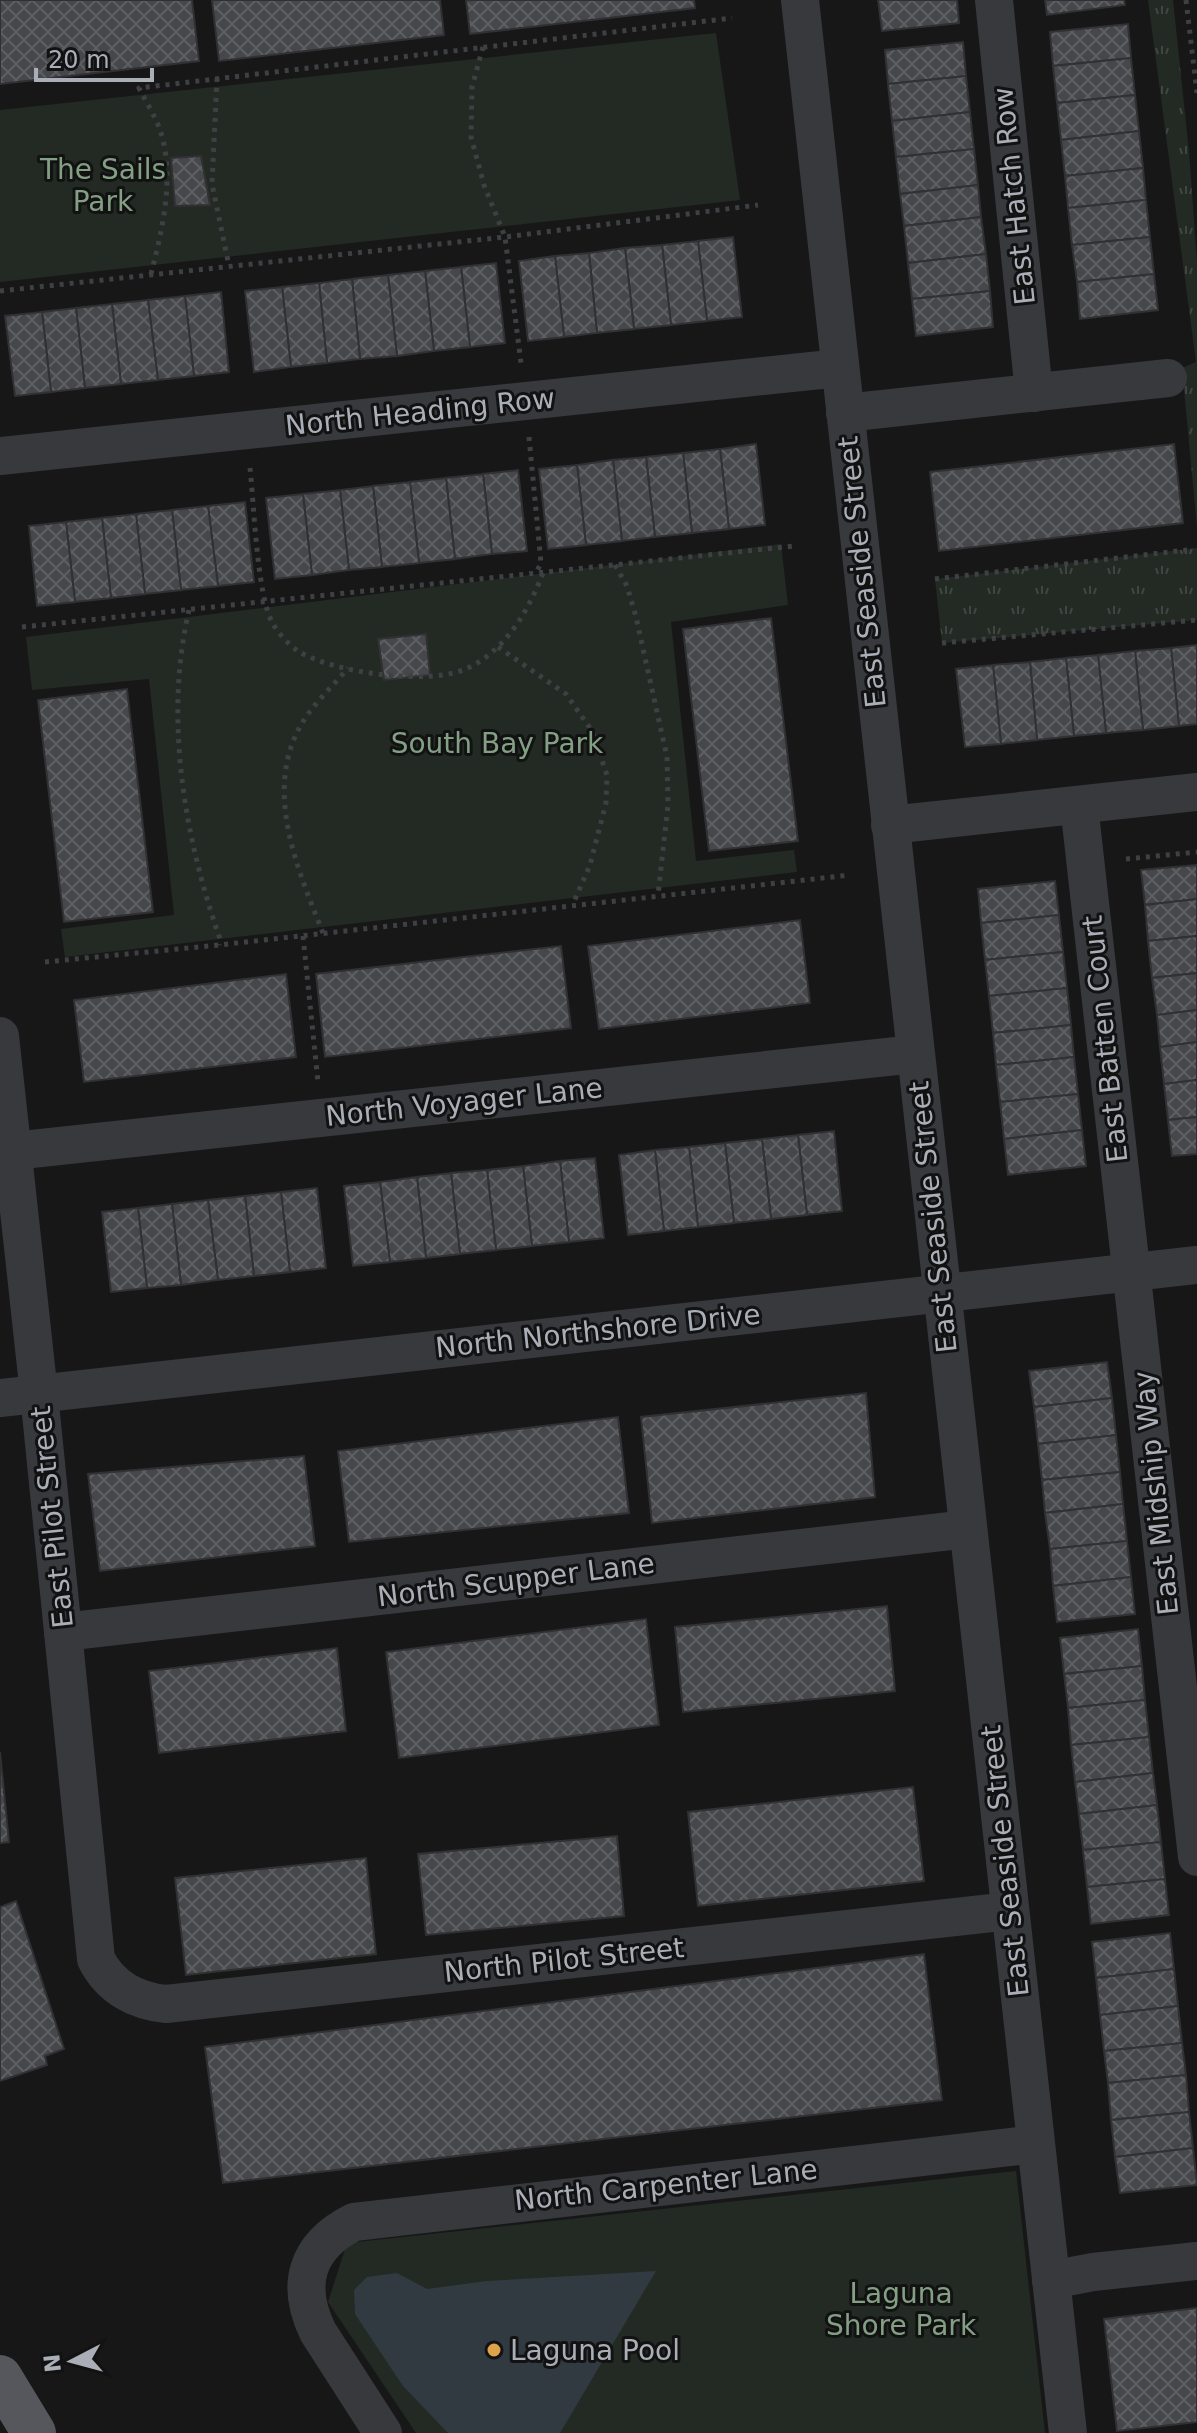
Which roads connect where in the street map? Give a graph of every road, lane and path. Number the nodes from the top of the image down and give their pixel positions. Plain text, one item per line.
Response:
1 (800, 0) edge
2 (994, 0) edge
3 (1186, 0) edge
4 (732, 18) dead end
5 (483, 47) junction
6 (217, 78) junction
7 (1197, 93) edge
8 (758, 205) dead end
9 (505, 237) junction
10 (229, 266) junction
11 (151, 274) junction
12 (0, 291) edge
13 (840, 368) junction
14 (1168, 378) dead end
15 (1034, 393) junction
16 (526, 401) junction
17 (845, 413) junction
18 (246, 430) junction
19 (0, 456) edge
20 (794, 546) dead end
21 (1187, 550) dead end
22 (615, 565) junction
23 (543, 573) junction
24 (535, 574) junction
25 (935, 579) dead end
26 (264, 602) junction
27 (189, 610) junction
28 (1197, 620) edge
29 (22, 627) dead end
30 (942, 643) dead end
31 (498, 647) junction
32 (348, 668) junction
33 (1197, 792) edge
34 (1079, 805) junction
35 (890, 825) junction
36 (1197, 852) edge
37 (1126, 859) dead end
38 (850, 875) dead end
39 (658, 895) junction
40 (572, 905) junction
41 (323, 933) junction
42 (303, 936) junction
43 (219, 945) junction
44 (45, 962) dead end
45 (0, 1036) edge
46 (915, 1054) junction
47 (322, 1118) junction
48 (13, 1151) junction
49 (1197, 1265) edge
50 (1131, 1272) junction
51 (942, 1293) junction
52 (39, 1394) junction
53 (0, 1398) edge
54 (968, 1529) junction
55 (63, 1632) junction
56 (1197, 1857) edge
57 (1010, 1911) junction
58 (121, 1989) joint
59 (1036, 2144) junction
60 (1197, 2261) edge
61 (1051, 2280) junction
62 (0, 2377) edge
63 (34, 2433) edge
64 (383, 2433) edge
65 (1068, 2433) edge

1 - 13 street, East Seaside Street
2 - 15 street, East Hatch Row
3 - 7 path
4 - 5 path
5 - 6 path
5 - 9 path
6 - 10 path
6 - 11 path
8 - 9 path
9 - 10 path
9 - 16 path
10 - 11 path
11 - 12 path
13 - 16 street, North Heading Row
13 - 17 street, East Seaside Street
14 - 15 street
15 - 17 street
16 - 18 street, North Heading Row
16 - 24 path
17 - 35 street, East Seaside Street
18 - 19 street, North Heading Row
18 - 26 path
20 - 22 path
21 - 25 path
22 - 23 path
22 - 39 path
23 - 24 path
23 - 31 path
24 - 26 path
26 - 27 path
26 - 32 path
27 - 29 path
27 - 43 path
28 - 30 path
31 - 32 path
31 - 40 path
32 - 41 path
33 - 34 street
34 - 35 street
34 - 50 street, East Batten Court
35 - 46 street, East Seaside Street
36 - 37 path
38 - 39 path
39 - 40 path
40 - 41 path
41 - 42 path
42 - 43 path
42 - 47 path
43 - 44 path
45 - 48 street, East Pilot Street
46 - 47 street, North Voyager Lane
46 - 51 street, East Seaside Street
47 - 48 street, North Voyager Lane
48 - 52 street, East Pilot Street
49 - 50 street, North Northshore Drive
50 - 51 street, North Northshore Drive
50 - 56 street, East Midship Way
51 - 52 street, North Northshore Drive
51 - 54 street, East Seaside Street
52 - 53 street, North Northshore Drive
52 - 55 street, East Pilot Street
54 - 55 street, North Scupper Lane
54 - 57 street, East Seaside Street
55 - 58 street, East Pilot Street
57 - 58 street, North Pilot Street
57 - 59 street, East Seaside Street
59 - 61 street, East Seaside Street
59 - 64 street, North Carpenter Lane
60 - 61 street
61 - 65 street, East Seaside Street
62 - 63 main road

